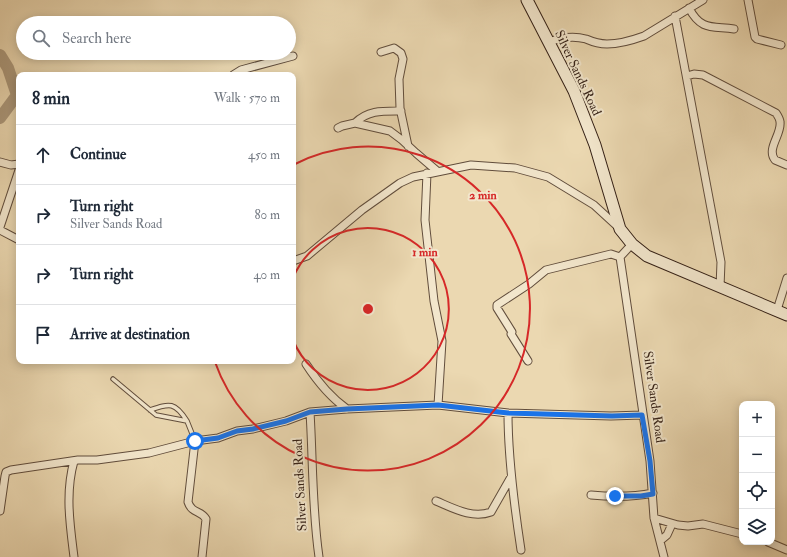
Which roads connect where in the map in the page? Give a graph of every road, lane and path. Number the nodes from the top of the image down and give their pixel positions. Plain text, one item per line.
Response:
1 (527, 0) edge
2 (703, 0) edge
3 (748, 0) edge
4 (689, 8) junction
5 (675, 16) junction
6 (734, 29) dead end
7 (548, 42) junction
8 (781, 45) dead end
9 (381, 52) dead end
10 (278, 60) edge
11 (238, 72) edge
12 (687, 76) junction
13 (401, 111) junction
14 (355, 123) junction
15 (338, 128) dead end
16 (408, 146) junction
17 (0, 162) edge
18 (16, 164) edge
19 (787, 165) edge
20 (437, 171) junction
21 (427, 173) junction
22 (16, 179) edge
23 (0, 229) edge
24 (620, 229) junction
25 (16, 238) edge
26 (632, 244) junction
27 (620, 257) junction
28 (296, 260) edge
29 (787, 278) edge
30 (720, 287) junction
31 (782, 312) edge
32 (528, 361) dead end
33 (306, 364) dead end
34 (113, 379) dead end
35 (438, 405) junction
36 (347, 409) junction
37 (150, 410) junction
38 (310, 412) junction
39 (508, 413) junction
40 (642, 415) junction
41 (187, 421) junction
42 (195, 441) junction
43 (74, 461) junction
44 (511, 477) junction
45 (653, 494) junction
46 (592, 495) dead end
47 (436, 501) dead end
48 (0, 511) edge
49 (654, 518) junction
50 (672, 524) junction
51 (739, 533) edge
52 (660, 540) junction
53 (775, 545) edge
54 (521, 550) dead end
55 (787, 550) edge
56 (74, 557) edge
57 (202, 557) edge
58 (319, 557) edge
59 (664, 557) edge

1 - 7 street, Silver Sands Road
2 - 4 street
3 - 8 street
4 - 5 street
4 - 6 street
5 - 7 street
5 - 12 street
7 - 24 street, Silver Sands Road
9 - 13 street
10 - 11 street
12 - 19 street
12 - 30 street
13 - 14 street
13 - 16 street
14 - 15 street
14 - 16 street
16 - 20 street
17 - 18 street
20 - 21 street
20 - 24 street
21 - 28 street
21 - 35 street
22 - 23 street
23 - 25 street
24 - 26 street
26 - 27 street
26 - 30 street
27 - 32 street
27 - 40 street, Silver Sands Road
29 - 31 street
30 - 31 street
33 - 36 street
34 - 37 lane
35 - 36 street
35 - 39 street
36 - 38 street
37 - 41 lane
37 - 41 lane
38 - 42 street
38 - 58 street, Silver Sands Road
39 - 40 street
39 - 44 street
40 - 45 street, Silver Sands Road
41 - 42 lane
42 - 43 street
42 - 57 street
43 - 48 street
43 - 56 street
44 - 47 street
44 - 54 street
45 - 46 street
45 - 49 street, Silver Sands Road
49 - 50 street
49 - 52 street, Silver Sands Road
50 - 51 street
50 - 52 street
52 - 59 street, Silver Sands Road
53 - 55 street

